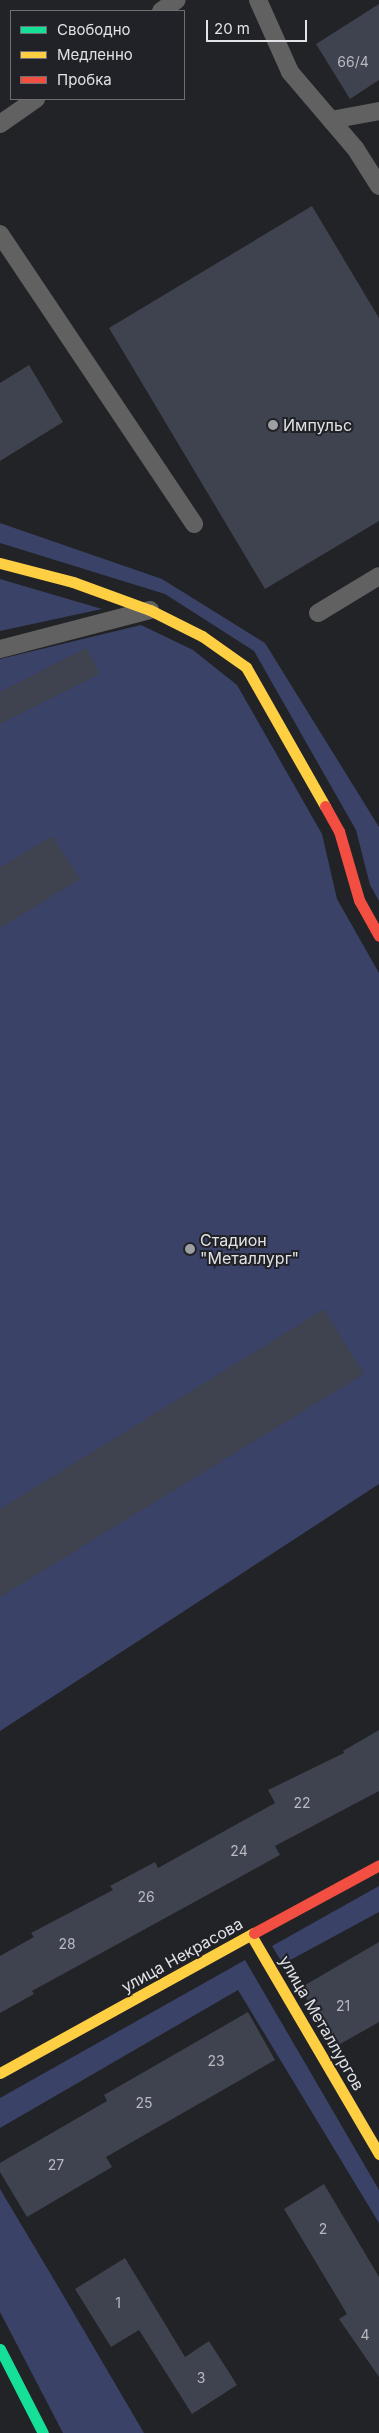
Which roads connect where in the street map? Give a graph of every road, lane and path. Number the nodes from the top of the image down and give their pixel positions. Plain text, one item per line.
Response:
1 (177, 0) edge
2 (258, 0) edge
3 (162, 10) edge
4 (35, 100) edge
5 (379, 111) edge
6 (330, 120) junction
7 (0, 124) edge
8 (379, 186) edge
9 (0, 234) edge
10 (194, 524) dead end
11 (0, 563) edge
12 (379, 576) edge
13 (150, 610) junction
14 (318, 613) dead end
15 (0, 649) edge
16 (379, 936) edge
17 (379, 1865) edge
18 (251, 1935) junction
19 (0, 2073) edge
20 (379, 2154) edge
21 (0, 2349) edge
22 (43, 2433) edge

1 - 3 lane
2 - 6 lane
4 - 7 lane
5 - 6 lane
6 - 8 lane
9 - 10 lane
11 - 13 street
12 - 14 lane
13 - 15 lane
13 - 16 street
17 - 18 street, улица Некрасова
18 - 19 street, улица Некрасова
18 - 20 street, улица Металлургов
21 - 22 street

